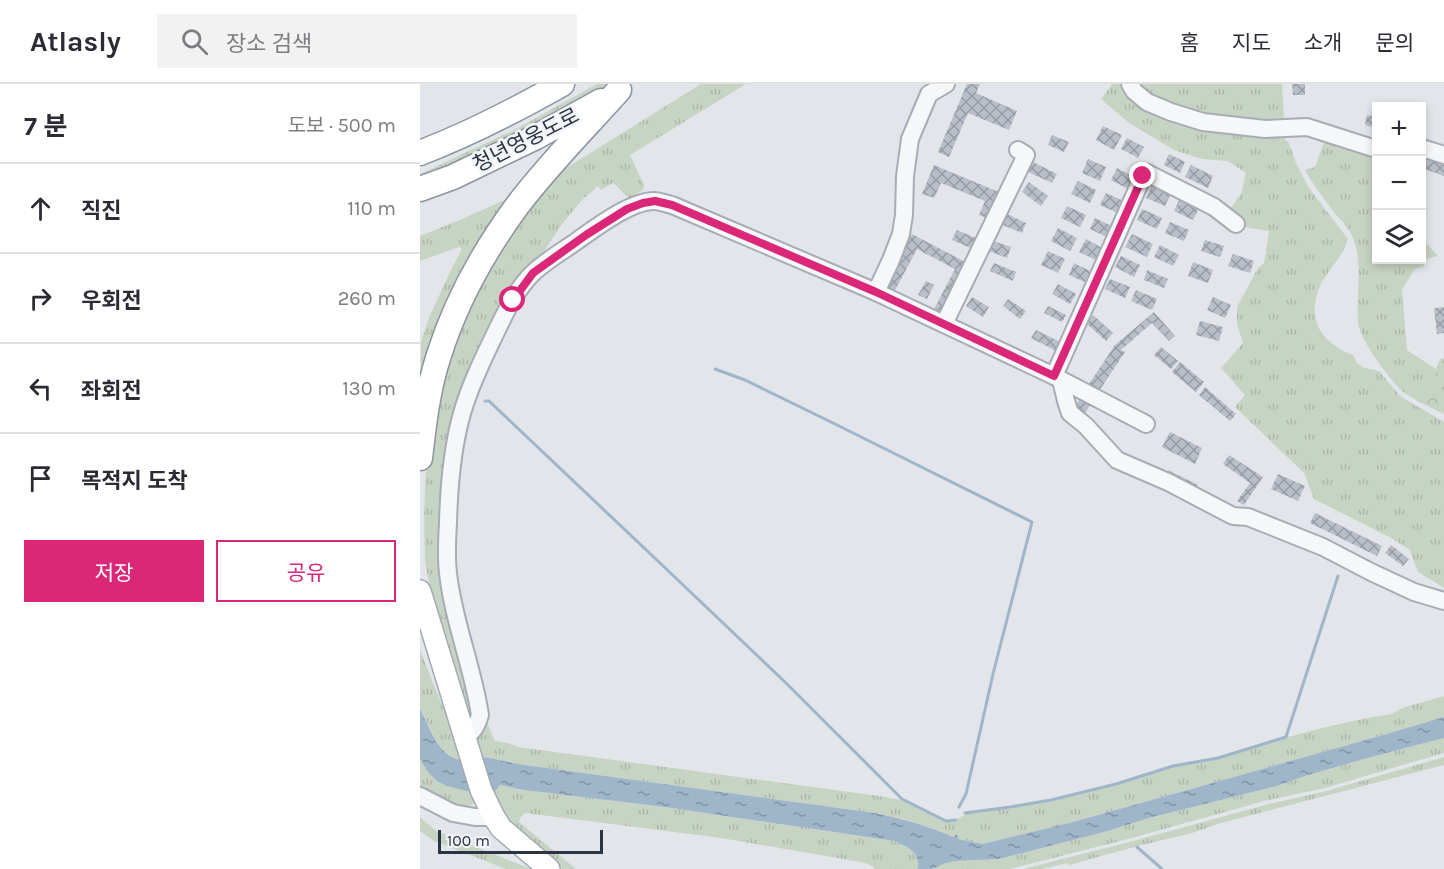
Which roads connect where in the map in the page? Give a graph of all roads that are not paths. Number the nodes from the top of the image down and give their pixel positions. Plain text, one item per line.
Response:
1 (562, 84) edge
2 (946, 84) edge
3 (1130, 84) edge
4 (624, 87) edge
5 (1372, 147) edge
6 (1426, 149) edge
7 (1018, 150) dead end
8 (420, 153) edge
9 (1444, 155) edge
10 (420, 189) edge
11 (1236, 224) dead end
12 (876, 292) junction
13 (944, 324) junction
14 (1058, 378) junction
15 (1146, 424) dead end
16 (420, 458) edge
17 (420, 591) edge
18 (1444, 601) edge
19 (468, 745) junction
20 (420, 796) edge
21 (494, 817) junction
22 (549, 869) edge

1 - 8 highway, 청년영웅도로
2 - 12 street
3 - 5 street
4 - 10 highway, 청년영웅도로
4 - 16 highway
6 - 9 street
7 - 13 street
11 - 14 street
12 - 13 street
12 - 19 street
13 - 14 street
14 - 15 street
14 - 18 street
17 - 19 main road
19 - 21 main road
20 - 21 street
21 - 22 main road

